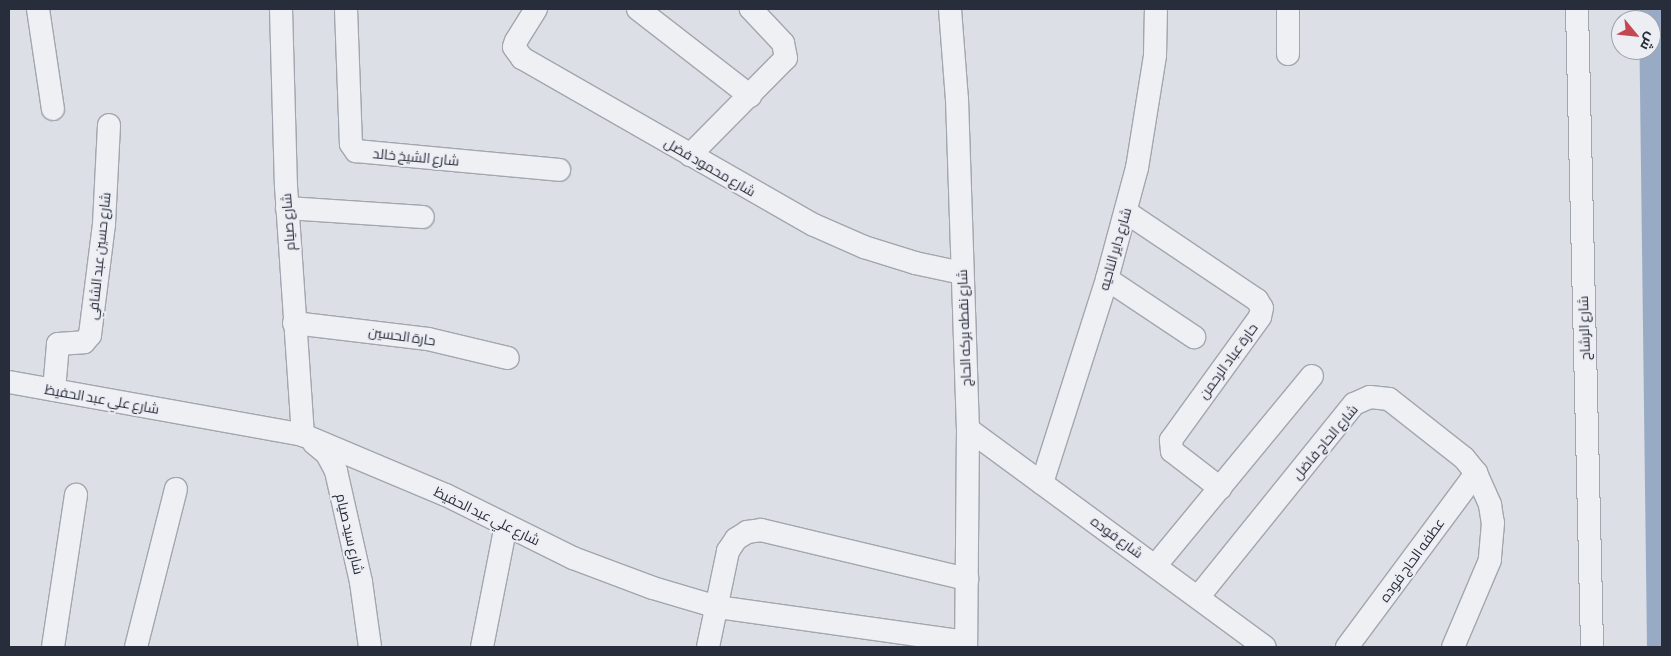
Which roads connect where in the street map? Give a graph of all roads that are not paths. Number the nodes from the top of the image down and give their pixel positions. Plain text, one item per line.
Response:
1 (38, 9) edge
2 (281, 9) edge
3 (346, 9) edge
4 (536, 9) edge
5 (638, 9) edge
6 (751, 9) edge
7 (950, 9) edge
8 (1156, 9) edge
9 (1288, 9) edge
10 (1577, 9) edge
11 (1288, 54) dead end
12 (750, 96) junction
13 (53, 109) dead end
14 (110, 125) dead end
15 (690, 155) junction
16 (559, 170) dead end
17 (287, 208) junction
18 (1126, 212) junction
19 (423, 217) dead end
20 (962, 273) junction
21 (1107, 279) junction
22 (294, 322) junction
23 (1194, 337) dead end
24 (508, 358) dead end
25 (1312, 376) dead end
26 (9, 382) edge
27 (54, 390) junction
28 (968, 430) junction
29 (302, 435) junction
30 (1476, 473) junction
31 (1042, 483) junction
32 (1220, 488) junction
33 (176, 489) dead end
34 (76, 495) dead end
35 (506, 525) junction
36 (1156, 565) junction
37 (967, 579) junction
38 (1199, 596) junction
39 (718, 607) junction
40 (966, 645) edge
41 (53, 647) edge
42 (136, 647) edge
43 (370, 647) edge
44 (482, 647) edge
45 (708, 647) edge
46 (1265, 647) edge
47 (1347, 647) edge
48 (1453, 647) edge
49 (1592, 647) edge

1 - 13 street
2 - 17 street, شارع صيام
3 - 16 street, شارع الشيخ خالد
4 - 15 street, شارع محمود فضل
5 - 12 street
6 - 12 street
7 - 20 street, شارع نقطه بركه الحاج
8 - 18 street, شارع داير الناحيه
9 - 11 street
10 - 49 street, شارع الرشاح
12 - 15 street
14 - 27 street, شارع حسين عبد الشافي
15 - 20 street, شارع محمود فضل
17 - 19 street
17 - 22 street, شارع صيام
18 - 21 street, شارع داير الناحيه
18 - 32 street, حارة عباد الرحمن
20 - 28 street, شارع نقطه بركه الحاج
21 - 23 street
21 - 31 street, شارع داير الناحيه
22 - 24 street, حارة الحسين
22 - 29 street, شارع صيام
25 - 32 street
26 - 27 street, شارع علي عبد الحفيظ
27 - 29 street, شارع علي عبد الحفيظ
28 - 31 street, شارع فوده
28 - 37 street, شارع نقطه بركه الحاج
29 - 35 street, شارع علي عبد الحفيظ
29 - 43 street, شارع سيد صيام
30 - 38 street, شارع الحاج فاضل
30 - 47 street, عطفه الحاج فوده
30 - 48 street
31 - 36 street, شارع فوده
32 - 36 street
33 - 42 street
34 - 41 street
35 - 39 street, شارع علي عبد الحفيظ
35 - 44 street
36 - 38 street, شارع فوده
37 - 39 street
37 - 40 street, شارع نقطه بركه الحاج
38 - 46 street, شارع فوده
39 - 40 street, شارع علي عبد الحفيظ
39 - 45 street

